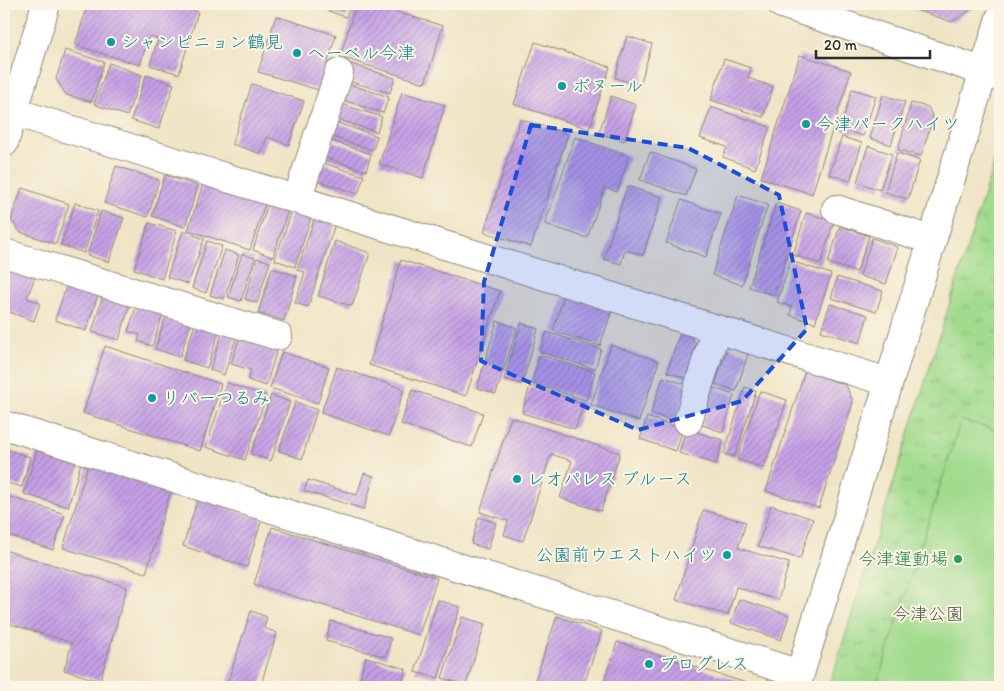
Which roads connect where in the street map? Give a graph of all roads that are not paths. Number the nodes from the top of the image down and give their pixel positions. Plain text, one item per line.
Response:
1 (46, 4) edge
2 (782, 4) edge
3 (1000, 18) edge
4 (339, 74) dead end
5 (992, 75) edge
6 (7, 129) edge
7 (297, 199) junction
8 (836, 209) dead end
9 (931, 240) junction
10 (4, 252) edge
11 (716, 329) junction
12 (278, 336) dead end
13 (888, 382) junction
14 (688, 421) dead end
15 (4, 425) edge
16 (798, 681) edge

1 - 6 street
2 - 5 street
3 - 5 street
4 - 7 street
5 - 9 street
6 - 7 street
7 - 11 street
8 - 9 street
9 - 13 street
10 - 12 street
11 - 13 street
11 - 14 street
13 - 16 street
15 - 16 street

